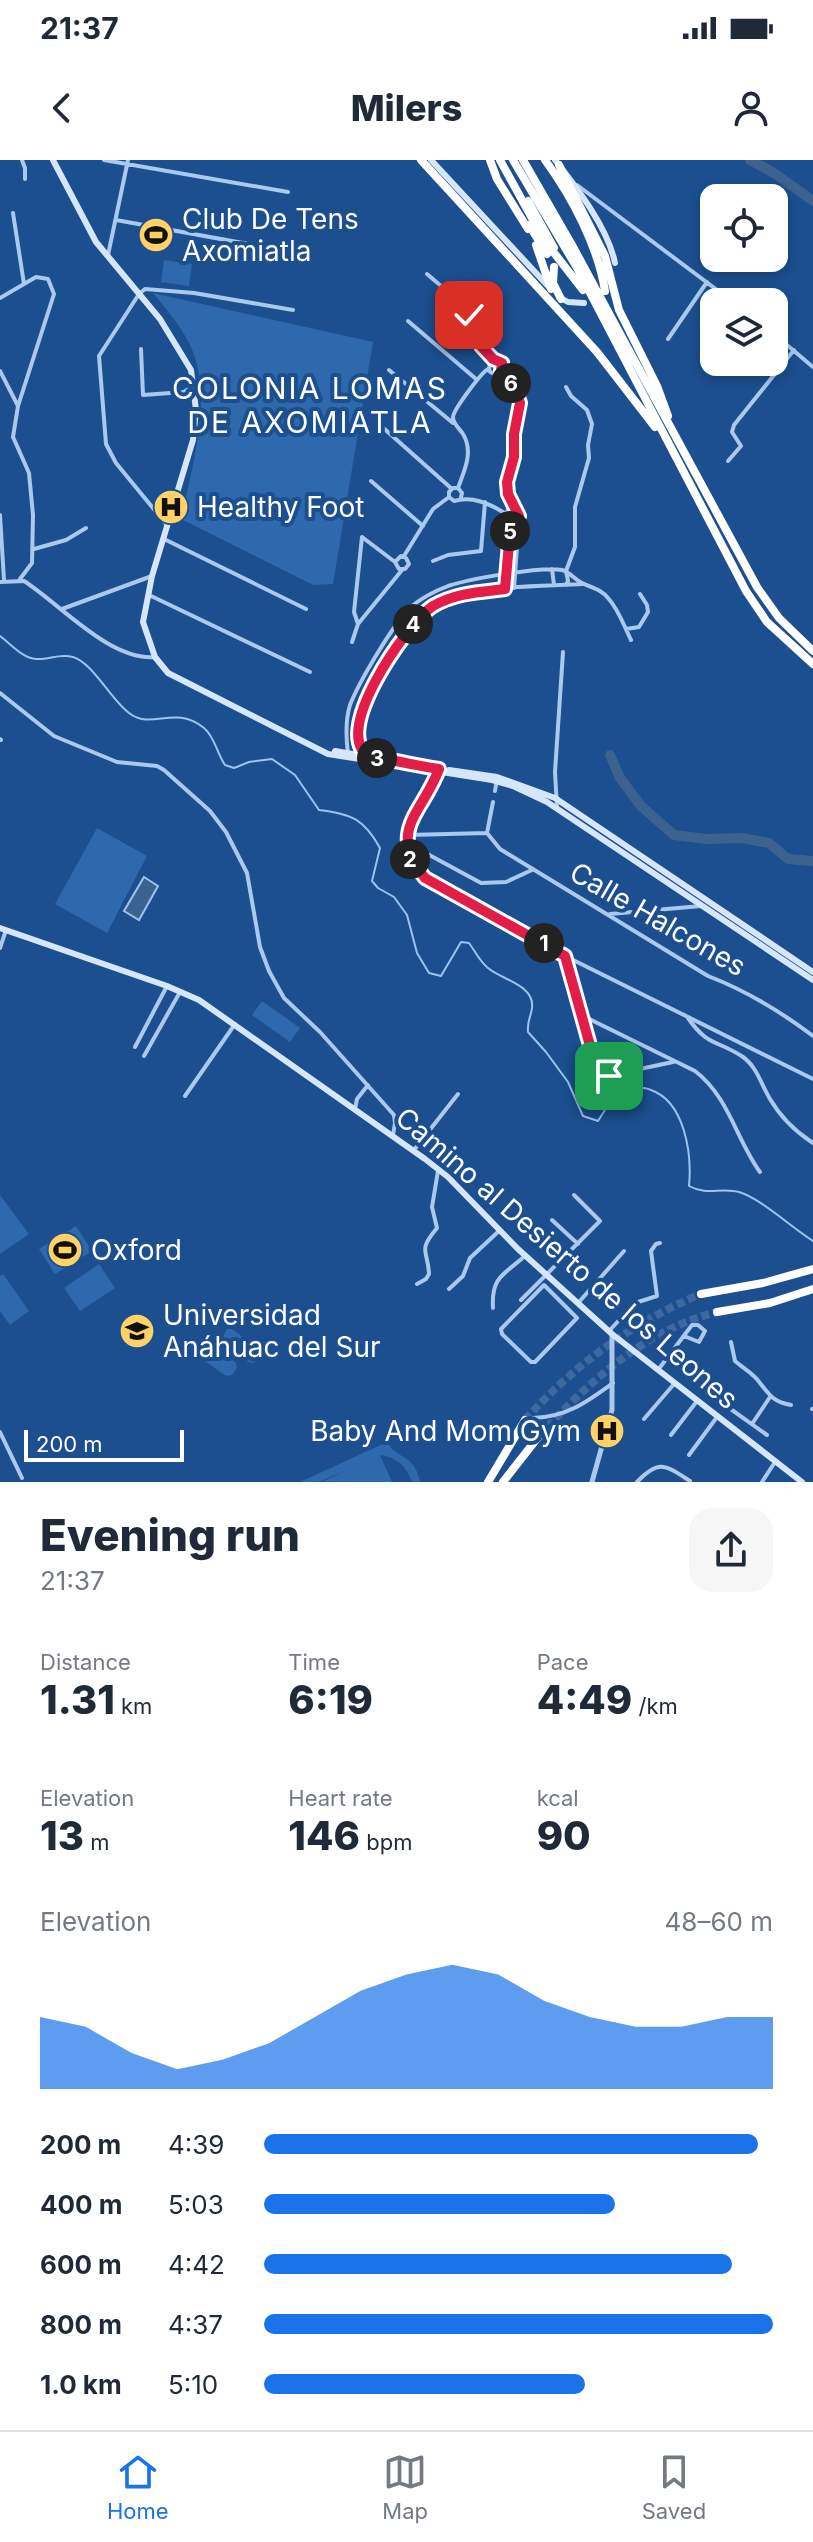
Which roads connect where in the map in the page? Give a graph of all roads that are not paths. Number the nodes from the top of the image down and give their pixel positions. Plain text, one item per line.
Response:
1 (22, 160) edge
2 (53, 160) edge
3 (104, 160) edge
4 (421, 160) edge
5 (431, 160) edge
6 (523, 160) edge
7 (545, 160) edge
8 (128, 162) edge
9 (504, 162) edge
10 (557, 162) edge
11 (498, 176) junction
12 (25, 179) dead end
13 (441, 184) junction
14 (577, 185) junction
15 (288, 192) dead end
16 (510, 192) junction
17 (521, 194) junction
18 (467, 202) junction
19 (536, 212) junction
20 (13, 213) dead end
21 (116, 220) junction
22 (475, 220) junction
23 (554, 249) dead end
24 (287, 251) dead end
25 (107, 258) junction
26 (615, 263) dead end
27 (554, 267) dead end
28 (427, 274) dead end
29 (707, 282) junction
30 (24, 284) junction
31 (715, 288) edge
32 (551, 289) junction
33 (606, 289) dead end
34 (139, 294) junction
35 (0, 298) edge
36 (561, 299) junction
37 (584, 303) dead end
38 (293, 310) dead end
39 (596, 312) junction
40 (408, 321) dead end
41 (606, 327) junction
42 (668, 339) dead end
43 (788, 345) edge
44 (141, 349) dead end
45 (794, 350) junction
46 (493, 359) junction
47 (813, 367) edge
48 (488, 369) junction
49 (389, 370) dead end
50 (0, 371) edge
51 (501, 371) junction
52 (476, 379) junction
53 (194, 386) junction
54 (566, 387) dead end
55 (18, 406) junction
56 (667, 421) junction
57 (455, 424) junction
58 (380, 425) dead end
59 (676, 457) junction
60 (728, 461) dead end
61 (371, 481) dead end
62 (455, 489) junction
63 (449, 497) junction
64 (461, 497) junction
65 (485, 502) junction
66 (514, 509) junction
67 (506, 514) junction
68 (0, 515) edge
69 (519, 516) junction
70 (511, 521) junction
71 (168, 526) junction
72 (423, 526) junction
73 (86, 528) dead end
74 (164, 539) junction
75 (34, 549) junction
76 (1, 552) edge
77 (404, 556) junction
78 (433, 561) dead end
79 (395, 562) junction
80 (506, 565) junction
81 (514, 566) junction
82 (552, 569) junction
83 (402, 570) junction
84 (566, 571) junction
85 (514, 574) junction
86 (505, 575) junction
87 (152, 576) junction
88 (20, 579) junction
89 (2, 582) edge
90 (583, 584) junction
91 (554, 585) junction
92 (566, 585) junction
93 (514, 588) junction
94 (505, 589) junction
95 (147, 594) junction
96 (640, 594) dead end
97 (62, 609) junction
98 (306, 609) dead end
99 (358, 624) junction
100 (626, 629) junction
101 (631, 640) dead end
102 (352, 642) dead end
103 (813, 651) edge
104 (563, 652) dead end
105 (155, 657) junction
106 (813, 664) edge
107 (310, 672) dead end
108 (0, 693) edge
109 (347, 740) junction
110 (357, 741) junction
111 (316, 746) junction
112 (348, 754) junction
113 (371, 757) junction
114 (438, 771) junction
115 (497, 779) junction
116 (495, 791) dead end
117 (555, 798) junction
118 (493, 802) dead end
119 (557, 807) junction
120 (487, 833) junction
121 (408, 835) junction
122 (409, 844) junction
123 (532, 870) junction
124 (710, 903) junction
125 (701, 906) junction
126 (608, 914) junction
127 (3, 929) edge
128 (0, 948) edge
129 (565, 956) junction
130 (813, 972) edge
131 (813, 980) edge
132 (167, 986) junction
133 (180, 992) junction
134 (581, 1015) junction
135 (686, 1016) junction
136 (235, 1024) junction
137 (813, 1036) edge
138 (135, 1047) dead end
139 (144, 1056) dead end
140 (675, 1062) junction
141 (813, 1079) edge
142 (368, 1085) junction
143 (458, 1094) dead end
144 (185, 1096) dead end
145 (355, 1109) junction
146 (393, 1135) junction
147 (813, 1143) edge
148 (414, 1150) junction
149 (438, 1170) junction
150 (760, 1172) dead end
151 (574, 1195) dead end
152 (552, 1220) dead end
153 (500, 1230) junction
154 (660, 1243) dead end
155 (578, 1244) junction
156 (624, 1251) dead end
157 (526, 1255) junction
158 (813, 1269) edge
159 (548, 1274) junction
160 (417, 1284) dead end
161 (449, 1289) dead end
162 (813, 1289) edge
163 (701, 1294) tunnel mouth
164 (521, 1300) dead end
165 (577, 1300) junction
166 (567, 1307) junction
167 (493, 1308) dead end
168 (717, 1312) tunnel mouth
169 (611, 1332) junction
170 (684, 1336) junction
171 (731, 1342) dead end
172 (658, 1371) junction
173 (613, 1383) junction
174 (674, 1384) junction
175 (770, 1397) junction
176 (718, 1400) dead end
177 (697, 1401) junction
178 (791, 1405) dead end
179 (717, 1417) junction
180 (744, 1418) junction
181 (529, 1419) joint
182 (644, 1419) dead end
183 (752, 1424) junction
184 (735, 1431) junction
185 (0, 1432) edge
186 (671, 1435) dead end
187 (767, 1435) dead end
188 (539, 1436) tunnel mouth
189 (689, 1455) dead end
190 (775, 1462) junction
191 (22, 1478) dead end
192 (690, 1481) edge
193 (488, 1482) edge
194 (503, 1482) edge
195 (592, 1482) edge
196 (637, 1482) edge
197 (762, 1482) edge
198 (802, 1482) edge

1 - 12 street
2 - 25 main road
3 - 8 street
4 - 13 highway
5 - 18 main road
6 - 56 highway
7 - 33 highway
8 - 15 street
8 - 21 street
9 - 11 highway
9 - 16 highway
9 - 17 highway
9 - 19 highway
9 - 41 highway
10 - 14 main road
10 - 56 highway
11 - 16 highway
11 - 32 highway
13 - 18 highway
13 - 22 highway
14 - 26 main road
14 - 29 street
16 - 39 highway
17 - 19 highway
17 - 39 highway
18 - 22 highway
18 - 32 main road
19 - 23 highway
20 - 30 street
21 - 24 street
21 - 25 street
22 - 59 highway
25 - 34 main road
27 - 36 highway
28 - 46 street
29 - 31 street
29 - 42 street
30 - 35 street
30 - 55 street
32 - 36 main road
34 - 38 street
34 - 53 main road
34 - 71 street
36 - 37 main road
39 - 41 highway
40 - 52 street
41 - 59 highway
43 - 45 street
44 - 53 street
45 - 47 street
45 - 60 street
46 - 48 street
46 - 51 street
48 - 51 street
48 - 52 street
49 - 57 street
50 - 55 street
51 - 66 street
52 - 57 street
53 - 71 main road
54 - 84 street
55 - 75 street
56 - 103 highway
57 - 62 street
58 - 62 street
59 - 106 highway
61 - 72 street
62 - 63 street
62 - 64 street
63 - 64 street
63 - 72 street
64 - 65 street
65 - 67 street
65 - 78 street
66 - 67 street
66 - 69 street
67 - 70 street
68 - 76 street
69 - 70 street
69 - 81 street
70 - 80 street
71 - 74 main road
72 - 77 street
73 - 75 street
74 - 87 main road
74 - 98 street
75 - 88 street
76 - 89 street
77 - 79 street
77 - 83 street
79 - 83 street
79 - 99 street
80 - 81 street
80 - 86 street
81 - 85 street
82 - 84 street
82 - 85 street
82 - 91 street
83 - 99 street
84 - 90 street
84 - 92 street
85 - 86 street
85 - 93 street
86 - 94 street
86 - 109 street
87 - 95 main road
87 - 97 street
88 - 89 street
88 - 97 street
90 - 92 street
90 - 100 street
91 - 92 street
91 - 93 street
93 - 94 street
94 - 110 street
95 - 105 main road
95 - 107 street
96 - 100 street
97 - 105 street
99 - 102 street
100 - 101 street
104 - 117 street
105 - 111 main road
108 - 142 street
109 - 110 street
109 - 112 street
110 - 113 street
111 - 112 main road
111 - 114 main road
112 - 113 main road
113 - 114 main road
114 - 115 main road
114 - 121 street
115 - 116 street
115 - 117 main road
115 - 119 main road
117 - 119 street
117 - 124 main road
118 - 120 street
119 - 125 main road
120 - 121 street
120 - 123 street, Calle Halcones
121 - 122 street
122 - 123 street
122 - 129 street
123 - 126 street, Calle Halcones
124 - 125 street
124 - 130 main road
125 - 126 street
125 - 131 main road
126 - 137 street, Calle Halcones
127 - 128 street
127 - 132 main road, Camino al Desierto de los Leones
129 - 134 street
129 - 135 street
132 - 133 main road, Camino al Desierto de los Leones
132 - 138 street
133 - 136 main road, Camino al Desierto de los Leones
133 - 139 street
134 - 140 street
134 - 140 street
135 - 141 street
135 - 147 street
136 - 144 street
136 - 145 main road, Camino al Desierto de los Leones
140 - 150 street
142 - 145 street
142 - 146 street
143 - 148 street
145 - 146 main road, Camino al Desierto de los Leones
146 - 148 main road, Camino al Desierto de los Leones
148 - 149 main road, Camino al Desierto de los Leones
149 - 153 main road, Camino al Desierto de los Leones
149 - 160 street
151 - 155 street
152 - 155 street
153 - 157 main road, Camino al Desierto de los Leones
153 - 161 street
154 - 169 street
155 - 159 street
156 - 165 street
157 - 159 main road, Camino al Desierto de los Leones
157 - 167 street
158 - 163 highway
159 - 164 street
159 - 165 main road, Camino al Desierto de los Leones
162 - 168 highway
165 - 166 street
165 - 169 main road, Camino al Desierto de los Leones
166 - 166 street
169 - 172 main road, Camino al Desierto de los Leones
169 - 173 street
170 - 170 street
170 - 172 street
171 - 175 street
172 - 174 main road, Camino al Desierto de los Leones
173 - 181 street
173 - 195 street
174 - 177 main road, Camino al Desierto de los Leones
174 - 182 street
175 - 178 street
175 - 183 street
176 - 180 street
177 - 179 main road, Camino al Desierto de los Leones
177 - 186 street
179 - 184 main road, Camino al Desierto de los Leones
179 - 189 street
180 - 183 street
180 - 184 street
181 - 193 highway
183 - 187 street
184 - 190 main road, Camino al Desierto de los Leones
185 - 191 street
188 - 194 highway
190 - 197 street
190 - 198 main road, Camino al Desierto de los Leones
192 - 196 street

